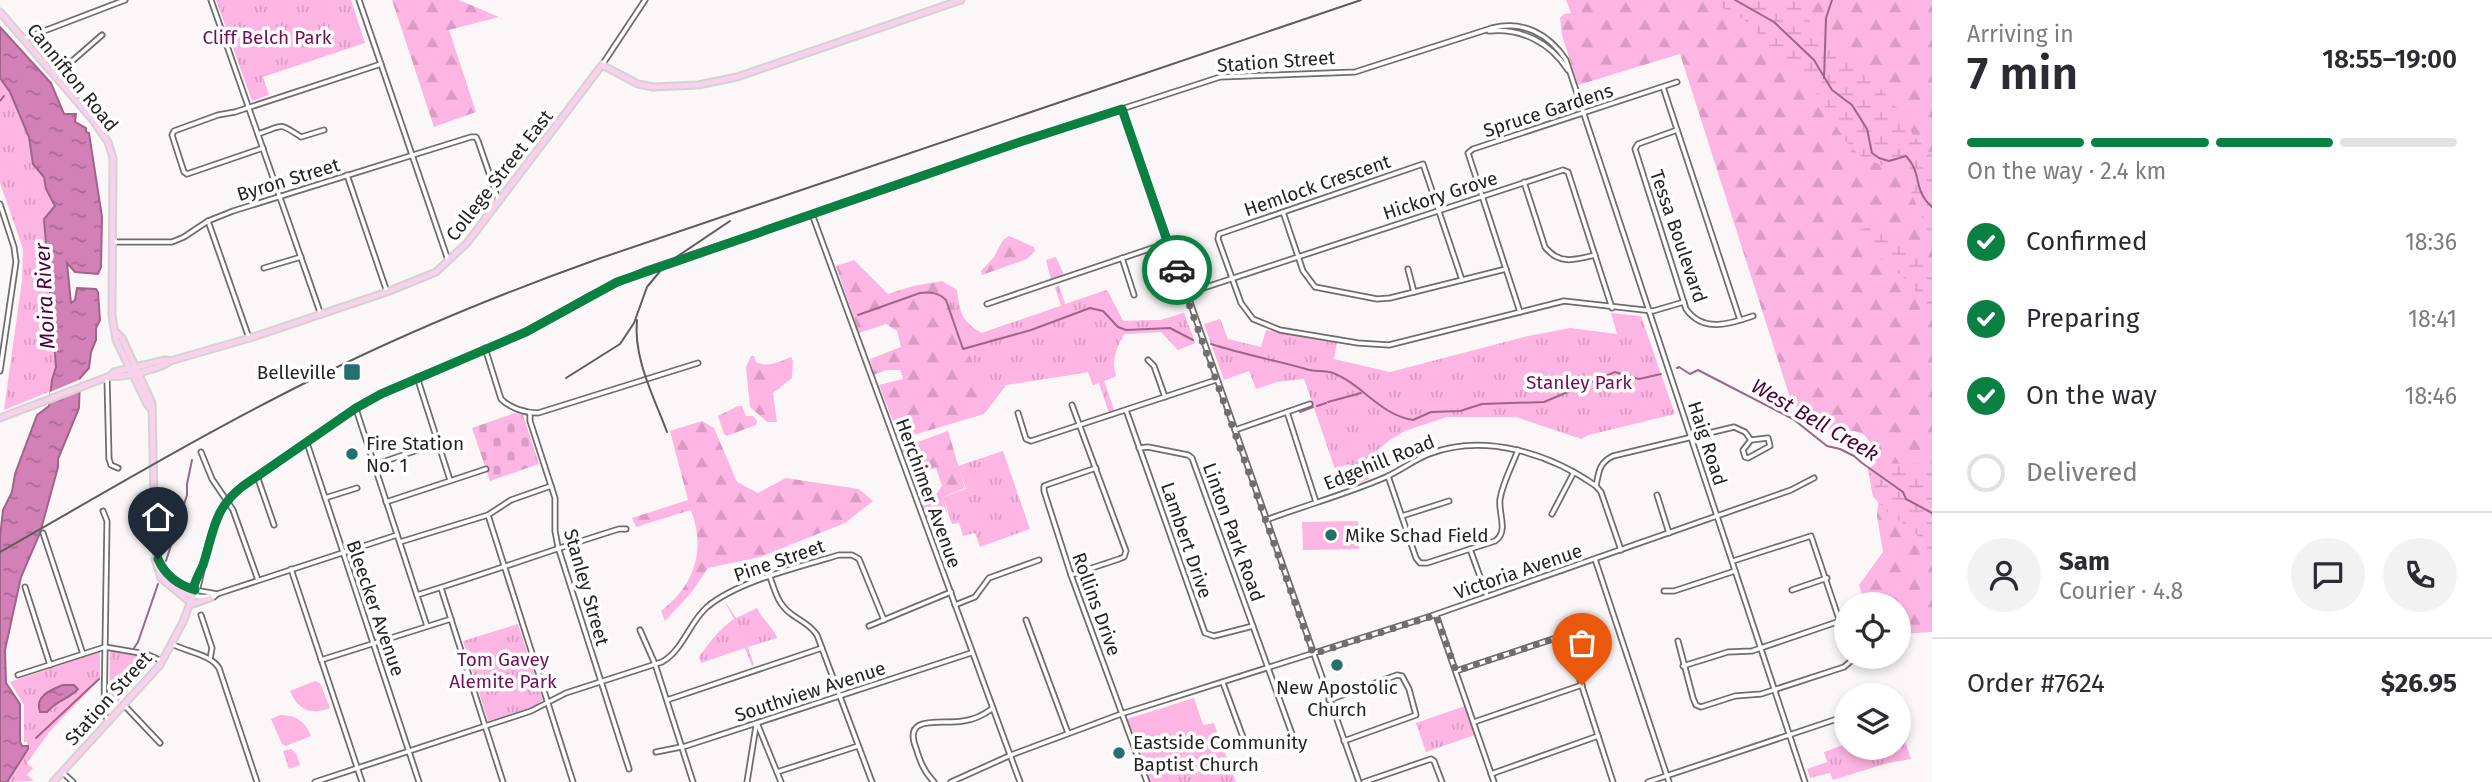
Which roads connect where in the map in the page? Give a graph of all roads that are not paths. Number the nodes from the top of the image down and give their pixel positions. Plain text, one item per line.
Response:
1 (125, 0) edge
2 (211, 0) edge
3 (359, 0) edge
4 (645, 0) edge
5 (961, 0) edge
6 (114, 2) edge
7 (0, 12) edge
8 (102, 35) dead end
9 (23, 39) junction
10 (381, 64) junction
11 (602, 65) junction
12 (55, 76) junction
13 (1677, 82) dead end
14 (1663, 87) junction
15 (249, 108) junction
16 (1122, 109) junction
17 (1585, 114) junction
18 (324, 130) dead end
19 (1677, 130) junction
20 (258, 134) junction
21 (263, 148) junction
22 (413, 156) junction
23 (347, 175) junction
24 (1524, 182) junction
25 (280, 196) junction
26 (1481, 197) junction
27 (499, 202) junction
28 (0, 204) edge
29 (1440, 210) junction
30 (1283, 211) junction
31 (812, 214) junction
32 (208, 221) junction
33 (111, 242) junction
34 (1168, 243) junction
35 (1595, 255) junction
36 (1298, 256) junction
37 (301, 257) junction
38 (1122, 258) junction
39 (448, 262) junction
40 (264, 268) dead end
41 (1408, 269) dead end
42 (1506, 269) junction
43 (1232, 278) junction
44 (1462, 280) junction
45 (387, 292) junction
46 (1414, 292) junction
47 (1185, 294) junction
48 (1135, 295) dead end
49 (1684, 302) junction
50 (987, 304) dead end
51 (1612, 308) junction
52 (1649, 311) junction
53 (1520, 312) junction
54 (321, 315) junction
55 (1753, 316) dead end
56 (1740, 320) junction
57 (116, 332) junction
58 (250, 338) junction
59 (485, 348) junction
60 (121, 351) junction
61 (1148, 360) dead end
62 (698, 363) dead end
63 (134, 370) junction
64 (0, 371) edge
65 (110, 375) junction
66 (417, 377) junction
67 (1216, 380) junction
68 (1165, 397) junction
69 (1310, 404) dead end
70 (1072, 405) dead end
71 (356, 408) junction
72 (1126, 410) junction
73 (1287, 412) junction
74 (530, 413) junction
75 (1018, 413) dead end
76 (0, 418) edge
77 (1079, 425) junction
78 (1235, 430) junction
79 (1691, 436) junction
80 (1751, 440) junction
81 (307, 443) junction
82 (438, 443) junction
83 (1139, 448) junction
84 (1518, 450) junction
85 (201, 452) dead end
86 (374, 465) junction
87 (118, 468) dead end
88 (1096, 468) junction
89 (486, 469) dead end
90 (1574, 472) junction
91 (257, 476) junction
92 (1388, 476) junction
93 (1814, 478) dead end
94 (450, 480) junction
95 (551, 486) junction
96 (1596, 486) junction
97 (356, 488) dead end
98 (1657, 495) dead end
99 (325, 498) junction
100 (226, 501) junction
101 (1449, 501) dead end
102 (386, 502) junction
103 (1317, 502) junction
104 (103, 511) dead end
105 (1552, 513) dead end
106 (488, 515) junction
107 (1402, 516) junction
108 (1717, 517) junction
109 (1266, 520) junction
110 (274, 525) dead end
111 (626, 530) dead end
112 (43, 533) dead end
113 (1669, 533) junction
114 (397, 535) junction
115 (399, 542) junction
116 (155, 545) junction
117 (558, 547) junction
118 (1470, 549) junction
119 (1621, 550) junction
120 (343, 552) junction
121 (1595, 559) junction
122 (1040, 560) dead end
123 (1732, 561) junction
124 (505, 567) junction
125 (291, 569) junction
126 (1735, 571) junction
127 (1070, 575) junction
128 (771, 577) junction
129 (1827, 578) junction
130 (258, 580) junction
131 (25, 587) dead end
132 (441, 588) junction
133 (1792, 590) dead end
134 (951, 592) junction
135 (1664, 592) dead end
136 (194, 593) junction
137 (417, 595) junction
138 (214, 596) junction
139 (1486, 596) junction
140 (1834, 601) edge
141 (190, 604) junction
142 (955, 605) junction
143 (201, 615) dead end
144 (1436, 615) junction
145 (451, 618) junction
146 (884, 620) junction
147 (1026, 620) dead end
148 (1834, 623) edge
149 (427, 626) junction
150 (869, 626) dead end
151 (1253, 626) junction
152 (640, 630) dead end
153 (1678, 641) dead end
154 (172, 644) junction
155 (374, 644) junction
156 (105, 647) junction
157 (822, 648) junction
158 (1760, 648) junction
159 (972, 653) junction
160 (83, 654) junction
161 (1313, 654) junction
162 (210, 659) junction
163 (321, 660) junction
164 (163, 661) junction
165 (654, 664) junction
166 (50, 665) junction
167 (1684, 666) junction
168 (1268, 668) junction
169 (1838, 669) edge
170 (1456, 671) junction
171 (18, 675) dead end
172 (601, 682) junction
173 (1223, 682) junction
174 (1582, 685) junction
175 (1775, 690) junction
176 (839, 696) junction
177 (667, 699) junction
178 (1329, 700) junction
179 (548, 701) junction
180 (124, 705) junction
181 (993, 708) junction
182 (1121, 714) junction
183 (1834, 720) edge
184 (109, 722) junction
185 (1474, 722) junction
186 (757, 723) junction
187 (485, 727) junction
188 (1068, 733) junction
189 (1789, 735) junction
190 (1598, 736) junction
191 (1344, 741) junction
192 (160, 743) dead end
193 (682, 747) junction
194 (858, 747) junction
195 (410, 751) junction
196 (656, 752) dead end
197 (1011, 755) junction
198 (357, 768) junction
199 (629, 769) dead end
200 (62, 772) junction
201 (777, 772) junction
202 (1491, 774) junction
203 (335, 776) junction
204 (1667, 776) junction
205 (53, 782) edge
206 (74, 782) edge
207 (257, 782) edge
208 (315, 782) edge
209 (337, 782) edge
210 (362, 782) edge
211 (419, 782) edge
212 (503, 782) edge
213 (573, 782) edge
214 (693, 782) edge
215 (747, 782) edge
216 (781, 782) edge
217 (872, 782) edge
218 (933, 782) edge
219 (951, 782) edge
220 (1020, 782) edge
221 (1147, 782) edge
222 (1361, 782) edge
223 (1442, 782) edge
224 (1494, 782) edge
225 (1614, 782) edge
226 (1648, 782) edge
227 (1669, 782) edge
228 (1805, 782) edge

1 - 6 street
2 - 15 street
3 - 10 street
4 - 11 street, College Street East
5 - 11 main road
6 - 9 street
7 - 9 main road, Cannifton Road
8 - 12 street
9 - 12 main road, Cannifton Road
10 - 15 street
10 - 22 street
11 - 27 main road, College Street East
12 - 33 main road, Cannifton Road
13 - 14 street, Spruce Gardens
14 - 17 street, Spruce Gardens
14 - 19 street
15 - 20 street
15 - 21 street
16 - 17 street, Station Street
16 - 31 street, Station Street
16 - 34 street
17 - 26 street, Spruce Gardens
17 - 52 street, Haig Road
18 - 20 street
19 - 49 street, Tessa Boulevard
19 - 56 street
20 - 21 street
21 - 25 street
22 - 23 street, Byron Street
22 - 27 street, Byron Street
22 - 39 street
23 - 25 street, Byron Street
23 - 45 street
24 - 26 street, Hickory Grove
24 - 35 street
24 - 35 street, Hickory Grove
25 - 32 street, Byron Street
25 - 37 street
26 - 29 street, Hickory Grove
26 - 42 street, Spruce Gardens
27 - 39 main road, College Street East
28 - 64 street
29 - 30 street, Hemlock Crescent
29 - 36 street, Hickory Grove
29 - 44 street
30 - 36 street
30 - 43 street, Hemlock Crescent
31 - 59 street, Station Street
31 - 134 street, Herchimer Avenue
32 - 33 street, Byron Street
32 - 58 street
33 - 57 main road, Cannifton Road
34 - 38 street
34 - 47 street
35 - 51 street, Hickory Grove
36 - 43 street, Hickory Grove
36 - 46 street
37 - 40 street
37 - 54 street
38 - 48 street
38 - 50 street
39 - 45 main road, College Street East
41 - 46 street
42 - 44 street
42 - 53 street, Spruce Gardens
43 - 47 street, Hickory Grove
43 - 53 street
44 - 46 street
45 - 54 main road, College Street East
47 - 67 street
49 - 52 street
49 - 56 street, Tessa Boulevard
51 - 52 street
51 - 53 street
52 - 79 street, Haig Road
54 - 58 main road, College Street East
55 - 56 street, Tessa Boulevard
57 - 60 main road, Cannifton Road
57 - 63 main road, Cannifton Road
58 - 63 main road, College Street East
59 - 66 street, Station Street
59 - 74 street
60 - 63 main road, Cannifton Road
60 - 65 main road
61 - 68 street
62 - 74 street
63 - 65 main road, College Street East
63 - 116 main road
65 - 76 main road, College Street East
65 - 87 street
66 - 71 street, Station Street
66 - 82 street
67 - 68 street
67 - 78 street
68 - 72 street
69 - 73 street
70 - 77 street
71 - 81 street, Station Street
71 - 86 street
72 - 77 street
72 - 83 street, Lambert Drive
73 - 78 street
73 - 103 street
74 - 95 street, Stanley Street
75 - 77 street
77 - 88 street
78 - 109 street
79 - 80 street
79 - 96 street
79 - 108 street, Haig Road
80 - 80 street
81 - 91 street, Station Street
81 - 99 street, Bleecker Avenue
82 - 86 street
82 - 94 street
83 - 151 street, Linton Park Road
83 - 151 street, Lambert Drive
84 - 90 street, Edgehill Road
84 - 92 street, Edgehill Road
84 - 118 street
85 - 100 street
86 - 102 street
88 - 127 street, Rollins Drive
88 - 127 street
89 - 94 street
90 - 96 street, Edgehill Road
90 - 105 street
91 - 100 street, Station Street
91 - 110 street
92 - 103 street, Edgehill Road
92 - 107 street
93 - 108 street, Victoria Avenue
94 - 102 street
95 - 106 street
95 - 117 street, Stanley Street
96 - 119 street
97 - 99 street
98 - 113 street
99 - 120 street, Bleecker Avenue
100 - 130 street
100 - 136 street, Station Street
101 - 107 street
102 - 114 street
103 - 109 street, Edgehill Road
104 - 156 street
106 - 115 street
106 - 124 street
107 - 118 street
108 - 113 street, Victoria Avenue
108 - 123 street, Haig Road
109 - 161 street
111 - 117 street
112 - 160 street
113 - 119 street, Victoria Avenue
114 - 115 street
114 - 120 street
115 - 137 street
116 - 136 main road
116 - 141 main road
117 - 124 street
117 - 172 street, Stanley Street
118 - 139 street
119 - 121 street, Victoria Avenue
120 - 125 street
120 - 155 street, Bleecker Avenue
121 - 139 street, Victoria Avenue
121 - 204 street
122 - 142 street
123 - 126 street, Haig Road
123 - 129 street
124 - 132 street
124 - 179 street
125 - 130 street
125 - 163 street
126 - 135 street
126 - 158 street, Haig Road
127 - 182 street, Rollins Drive
128 - 146 street, Pine Street
128 - 157 street
128 - 165 street, Pine Street
129 - 133 street
129 - 140 street
130 - 138 street
131 - 166 street
132 - 137 street
132 - 145 street
134 - 142 street, Herchimer Avenue
134 - 146 street
136 - 138 street
136 - 141 main road, Station Street
137 - 149 street
138 - 141 main road
139 - 144 street, Victoria Avenue
141 - 154 main road, Station Street
142 - 159 street, Herchimer Avenue
143 - 162 street
144 - 161 street, Victoria Avenue
144 - 170 street
145 - 149 street
145 - 187 street
146 - 150 street
147 - 188 street
148 - 158 street
149 - 155 street
151 - 168 street, Linton Park Road
152 - 165 street
153 - 167 street
154 - 162 street
154 - 164 main road, Station Street
155 - 163 street
155 - 195 street, Bleecker Avenue
156 - 160 street
156 - 164 street
156 - 184 street
157 - 176 street
157 - 177 street
158 - 167 street
158 - 175 street, Haig Road
159 - 176 street, Southview Avenue
159 - 181 street, Herchimer Avenue
160 - 166 street
161 - 168 street, Victoria Avenue
161 - 178 street
162 - 207 street
163 - 198 street
164 - 180 main road, Station Street
165 - 172 street, Pine Street
165 - 177 street
166 - 171 street
167 - 175 street
168 - 173 street, Victoria Avenue
168 - 173 street, Linton Park Road
169 - 175 street
170 - 174 street
170 - 185 street
172 - 179 street, Pine Street
172 - 199 street, Stanley Street
173 - 182 street, Victoria Avenue
174 - 185 street
174 - 190 street
175 - 189 street, Haig Road
176 - 186 street, Southview Avenue
176 - 194 street
177 - 193 street
178 - 191 street
178 - 191 street
179 - 187 street, Pine Street
179 - 213 street
180 - 184 main road, Station Street
180 - 192 street
181 - 197 street, Herchimer Avenue
181 - 218 street
182 - 188 street, Victoria Avenue
182 - 221 street, Rollins Drive
183 - 189 street
184 - 200 main road, Station Street
185 - 202 street
186 - 193 street, Southview Avenue
186 - 201 street
186 - 215 street
187 - 195 street, Pine Street
187 - 212 street
188 - 197 street, Victoria Avenue
189 - 204 street
189 - 228 street, Haig Road
190 - 202 street
190 - 225 street
191 - 222 street
193 - 196 street, Southview Avenue
193 - 214 street
194 - 201 street
194 - 217 street
195 - 198 street, Pine Street
195 - 211 street, Bleecker Avenue
197 - 219 street, Victoria Avenue
197 - 220 street, Herchimer Avenue
198 - 203 street, Pine Street
198 - 210 street
200 - 205 main road, Station Street
200 - 206 street
201 - 216 street
202 - 224 street
203 - 208 street, Pine Street
203 - 209 street
204 - 226 street
204 - 227 street
222 - 223 street

